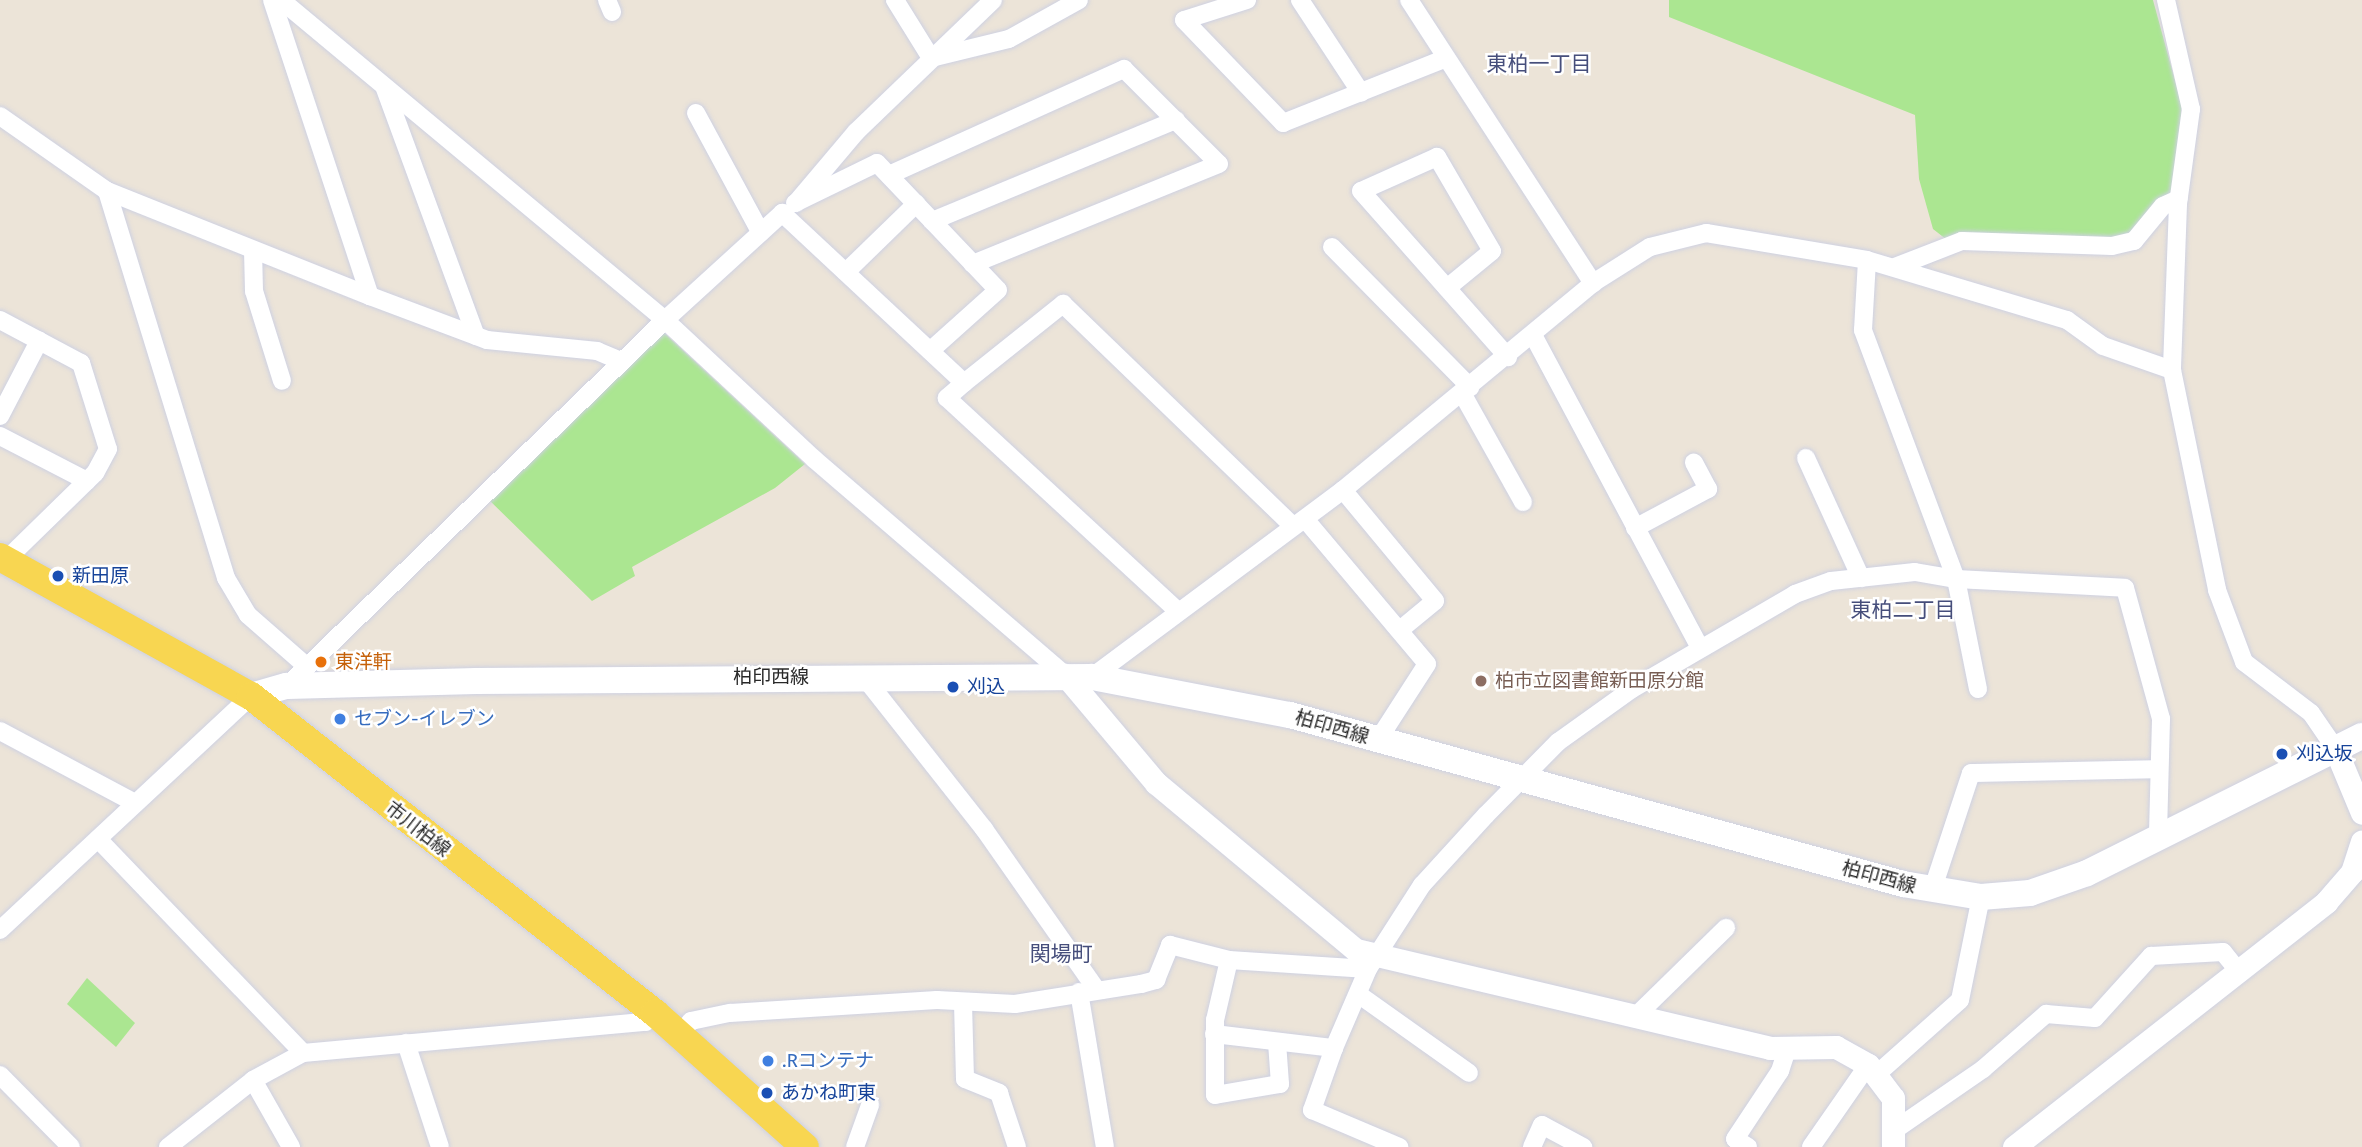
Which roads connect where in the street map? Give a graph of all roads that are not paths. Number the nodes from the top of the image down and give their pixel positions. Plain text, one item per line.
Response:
1 (272, 0) edge
2 (281, 0) edge
3 (895, 0) edge
4 (993, 0) edge
5 (1079, 0) edge
6 (1300, 0) edge
7 (1409, 0) edge
8 (2166, 0) edge
9 (1242, 1) edge
10 (931, 58) junction
11 (1446, 58) junction
12 (384, 86) junction
13 (1361, 93) junction
14 (696, 113) dead end
15 (0, 116) edge
16 (1176, 120) junction
17 (889, 175) junction
18 (107, 191) junction
19 (2179, 199) junction
20 (916, 204) junction
21 (789, 208) junction
22 (932, 220) junction
23 (761, 233) junction
24 (1332, 247) dead end
25 (253, 250) junction
26 (1867, 260) junction
27 (973, 264) junction
28 (1895, 267) junction
29 (846, 272) junction
30 (1593, 283) junction
31 (1447, 288) junction
32 (370, 296) junction
33 (0, 320) edge
34 (664, 320) junction
35 (1533, 335) junction
36 (476, 336) junction
37 (39, 341) junction
38 (930, 351) junction
39 (1508, 357) junction
40 (621, 361) junction
41 (2172, 370) junction
42 (282, 381) dead end
43 (964, 383) junction
44 (1466, 390) junction
45 (0, 416) edge
46 (0, 436) edge
47 (1806, 458) dead end
48 (1694, 463) dead end
49 (87, 481) junction
50 (1343, 490) junction
51 (1523, 502) dead end
52 (1299, 522) junction
53 (1635, 528) junction
54 (3, 559) edge
55 (1861, 578) junction
56 (1956, 579) junction
57 (1178, 611) junction
58 (1400, 629) junction
59 (1700, 648) junction
60 (304, 664) junction
61 (1065, 675) junction
62 (863, 677) junction
63 (1091, 677) junction
64 (287, 686) junction
65 (1978, 689) dead end
66 (251, 696) junction
67 (0, 731) edge
68 (2362, 736) edge
69 (1378, 740) junction
70 (2335, 748) junction
71 (2158, 769) junction
72 (1521, 779) junction
73 (135, 803) junction
74 (2362, 813) edge
75 (2158, 836) junction
76 (97, 839) junction
77 (2362, 842) edge
78 (1932, 891) junction
79 (1981, 897) junction
80 (3, 922) edge
81 (1727, 928) dead end
82 (1229, 960) junction
83 (1370, 963) junction
84 (2235, 968) junction
85 (1088, 991) junction
86 (1358, 994) junction
87 (963, 1003) junction
88 (655, 1013) junction
89 (1634, 1018) junction
90 (680, 1034) junction
91 (1214, 1034) junction
92 (1277, 1042) junction
93 (406, 1043) junction
94 (1788, 1047) junction
95 (1334, 1048) junction
96 (303, 1054) junction
97 (1873, 1069) junction
98 (1469, 1073) dead end
99 (0, 1075) edge
100 (253, 1080) junction
101 (870, 1105) dead end
102 (1894, 1138) edge
103 (71, 1147) edge
104 (168, 1147) edge
105 (291, 1147) edge
106 (440, 1147) edge
107 (805, 1147) edge
108 (855, 1147) edge
109 (1017, 1147) edge
110 (1105, 1147) edge
111 (1399, 1147) edge
112 (1532, 1147) edge
113 (1583, 1147) edge
114 (1748, 1147) edge
115 (1811, 1147) edge
116 (2014, 1147) edge

1 - 32 street
2 - 12 street
3 - 10 street
4 - 10 street
5 - 10 street
6 - 13 street
7 - 11 street
8 - 19 street
9 - 13 street
10 - 21 street
11 - 13 street
11 - 30 street
12 - 34 street
12 - 36 street
14 - 23 street
15 - 18 street
16 - 17 street
16 - 22 street
16 - 27 street
17 - 20 street
17 - 21 street
18 - 25 street
18 - 60 street
19 - 28 street
19 - 41 street
20 - 22 street
20 - 29 street
21 - 23 street
21 - 29 street
22 - 27 street
23 - 34 street
24 - 44 street
25 - 32 street
25 - 42 street
26 - 28 street
26 - 30 street
26 - 56 street
27 - 38 street
28 - 41 street
29 - 38 street
30 - 35 street
31 - 31 street
31 - 39 street
32 - 36 street
33 - 37 street
34 - 40 street
34 - 61 street
35 - 39 street
35 - 53 street
36 - 40 street
37 - 45 street
37 - 49 street
38 - 43 street
39 - 44 street
40 - 60 street
41 - 70 street
43 - 52 street
43 - 57 street
44 - 50 street
44 - 51 street
46 - 49 street
47 - 55 street
48 - 53 street
49 - 54 street
50 - 52 street
50 - 58 street
52 - 57 street
52 - 58 street
53 - 59 street
54 - 66 main road, 市川柏線
55 - 56 street
55 - 59 street
56 - 65 street
56 - 71 street
57 - 63 street
58 - 69 street
59 - 72 street
60 - 64 street
61 - 62 main road, 柏印西線
61 - 63 main road, 柏印西線
61 - 83 street
62 - 64 main road, 柏印西線
62 - 85 street
63 - 69 main road, 柏印西線
64 - 66 main road, 柏印西線
66 - 73 street
66 - 88 main road, 市川柏線
67 - 73 street
68 - 70 main road, 柏印西線
69 - 72 main road, 柏印西線
70 - 74 street
70 - 75 main road, 柏印西線
71 - 75 street
71 - 78 street
72 - 78 main road, 柏印西線
72 - 83 street
73 - 76 street
75 - 79 main road, 柏印西線
76 - 80 street
76 - 96 street
77 - 84 street
78 - 79 main road, 柏印西線
79 - 97 street
81 - 89 street
82 - 83 street
82 - 85 street
82 - 91 street
83 - 86 street
83 - 89 street
84 - 102 street
84 - 116 street
85 - 87 street
85 - 110 street
86 - 95 street
86 - 98 street
87 - 90 street
87 - 109 street
88 - 90 main road, 市川柏線
88 - 93 street
89 - 94 street
90 - 107 main road, 市川柏線
91 - 92 street
91 - 92 street
92 - 95 street
93 - 96 street
93 - 106 street
94 - 97 street
94 - 114 street
95 - 111 street
96 - 100 street
97 - 102 street
97 - 115 street
99 - 103 street
100 - 104 street
100 - 105 street
101 - 108 street
112 - 113 street

